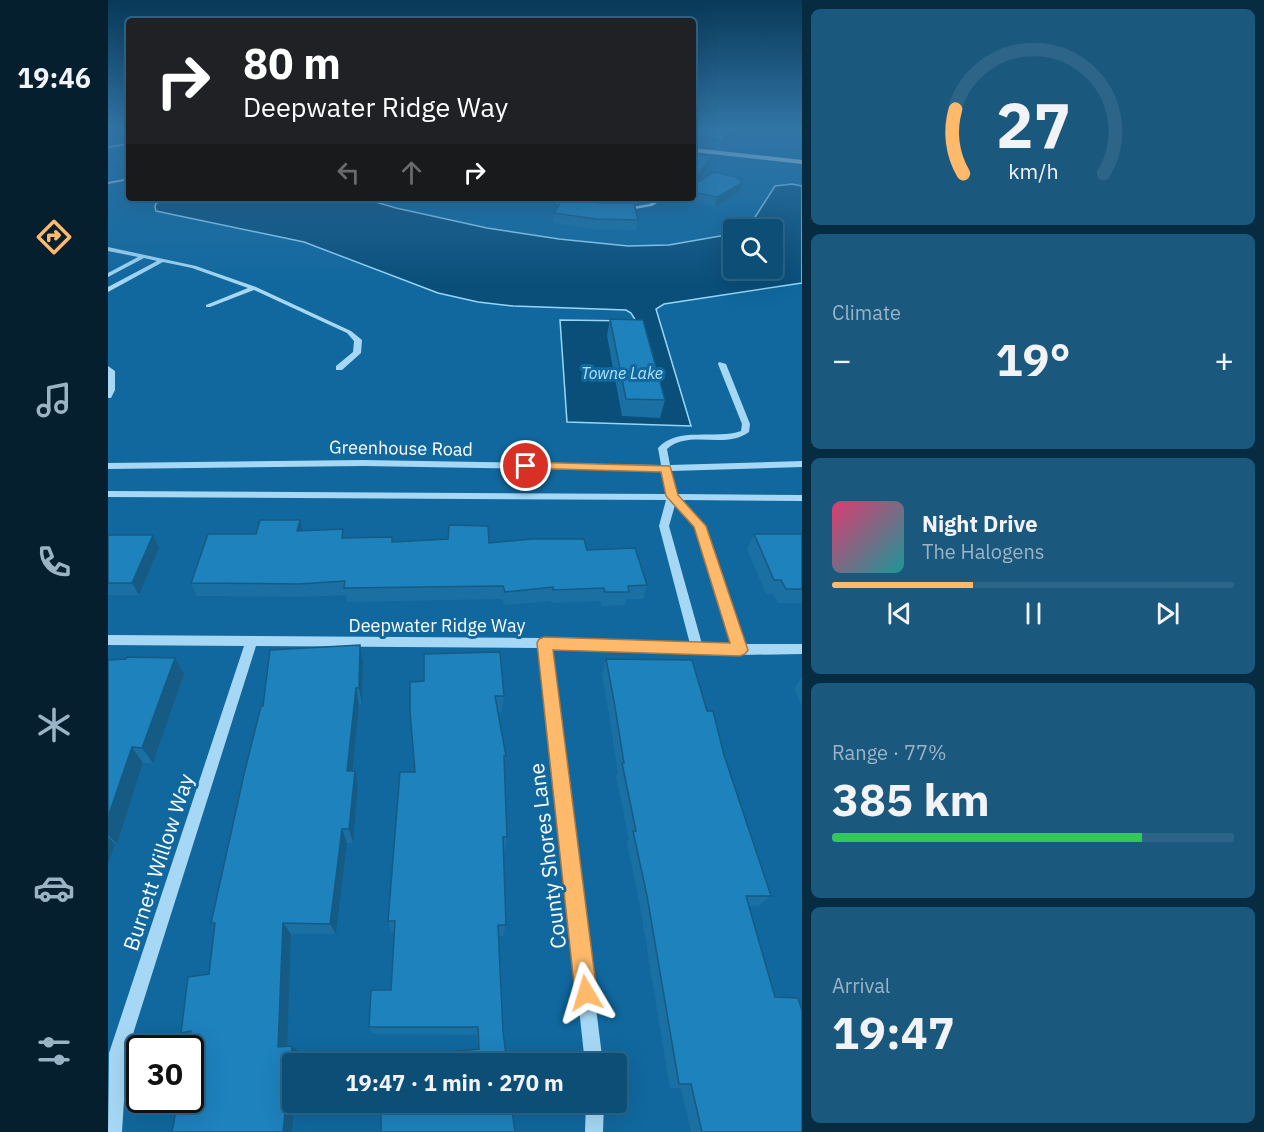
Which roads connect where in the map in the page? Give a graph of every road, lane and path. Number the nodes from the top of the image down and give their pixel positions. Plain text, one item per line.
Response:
1 (125, 180) edge
2 (108, 183) edge
3 (551, 201) edge
4 (658, 201) edge
5 (582, 205) edge
6 (612, 208) edge
7 (108, 249) edge
8 (142, 257) junction
9 (160, 261) junction
10 (108, 275) edge
11 (254, 288) junction
12 (108, 290) edge
13 (208, 306) dead end
14 (722, 364) dead end
15 (108, 368) edge
16 (339, 368) dead end
17 (108, 396) edge
18 (802, 464) edge
19 (108, 466) edge
20 (666, 468) junction
21 (108, 494) edge
22 (672, 496) junction
23 (802, 498) edge
24 (108, 640) edge
25 (251, 642) junction
26 (544, 643) junction
27 (697, 649) junction
28 (802, 649) edge
29 (740, 650) junction
30 (593, 1053) edge
31 (595, 1113) edge
32 (113, 1132) edge
33 (594, 1132) edge

1 - 2 street
3 - 5 street
4 - 6 street
7 - 8 street
8 - 9 street
8 - 10 street
9 - 11 street
9 - 12 street
11 - 13 street
11 - 16 street
14 - 20 street
15 - 17 street
18 - 20 street, Greenhouse Road
19 - 20 street, Greenhouse Road
20 - 22 street
21 - 22 street
22 - 23 street
22 - 27 street
22 - 29 street
24 - 25 street, Deepwater Ridge Way
25 - 26 street, Deepwater Ridge Way
25 - 32 street, Burnett Willow Way
26 - 27 street, Deepwater Ridge Way
26 - 30 street, County Shores Lane
27 - 29 street, Deepwater Ridge Way
28 - 29 street, Deepwater Ridge Way
31 - 33 street

